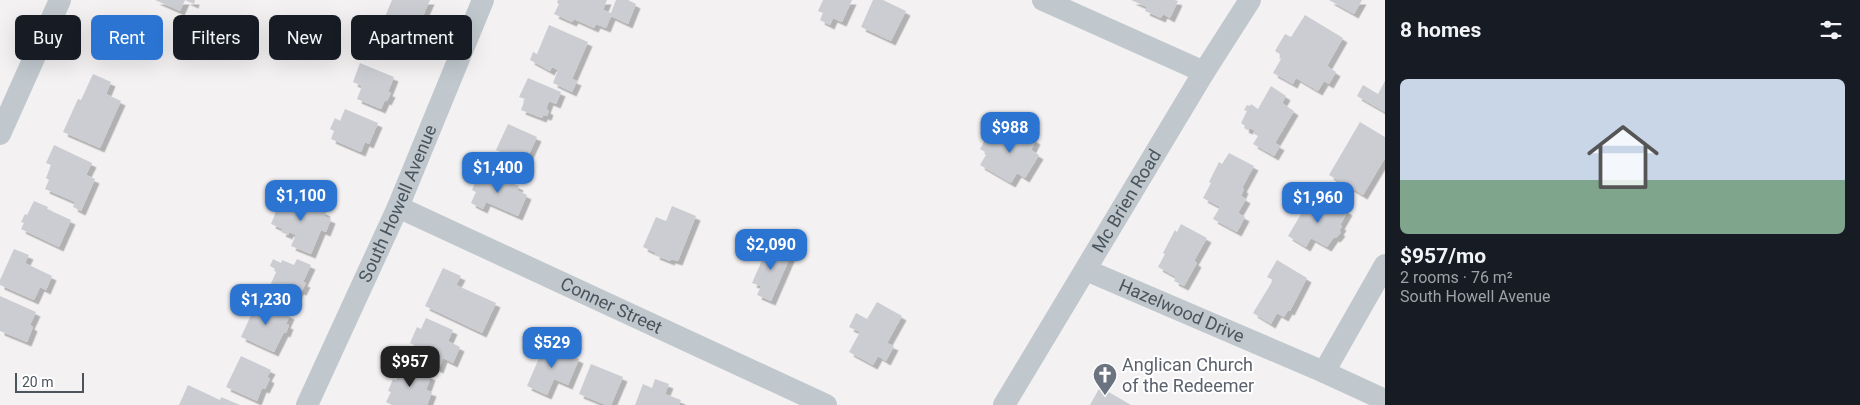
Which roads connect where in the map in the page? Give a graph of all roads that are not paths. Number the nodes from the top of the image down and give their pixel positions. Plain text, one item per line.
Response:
1 (60, 0) edge
2 (483, 0) edge
3 (1043, 0) edge
4 (1250, 0) edge
5 (1204, 72) junction
6 (0, 134) edge
7 (398, 208) junction
8 (1385, 266) edge
9 (1086, 270) junction
10 (1324, 372) junction
11 (1385, 400) edge
12 (307, 405) edge
13 (826, 405) edge
14 (1004, 405) edge

1 - 6 street
2 - 7 street, South Howell Avenue
3 - 5 street
4 - 5 street, Mc Brien Road
5 - 9 street, Mc Brien Road
7 - 12 street, South Howell Avenue
7 - 13 street, Conner Street
8 - 10 street
9 - 10 street, Hazelwood Drive
9 - 14 street, Mc Brien Road
10 - 11 street, Hazelwood Drive

